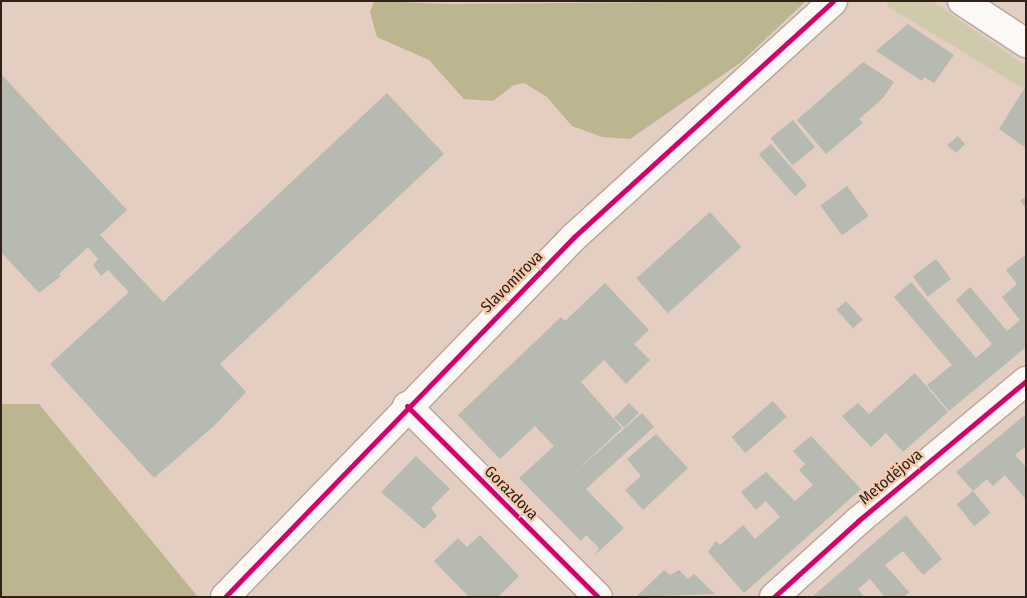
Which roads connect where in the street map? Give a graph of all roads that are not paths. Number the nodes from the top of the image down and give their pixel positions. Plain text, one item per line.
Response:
1 (833, 1) edge
2 (962, 1) edge
3 (1026, 43) edge
4 (1026, 380) edge
5 (407, 406) junction
6 (225, 597) edge
7 (598, 597) edge
8 (774, 597) edge

1 - 5 street, Slavomírova
2 - 3 street
4 - 8 street, Metodějova
5 - 6 street, Slavomírova
5 - 7 street, Gorazdova

